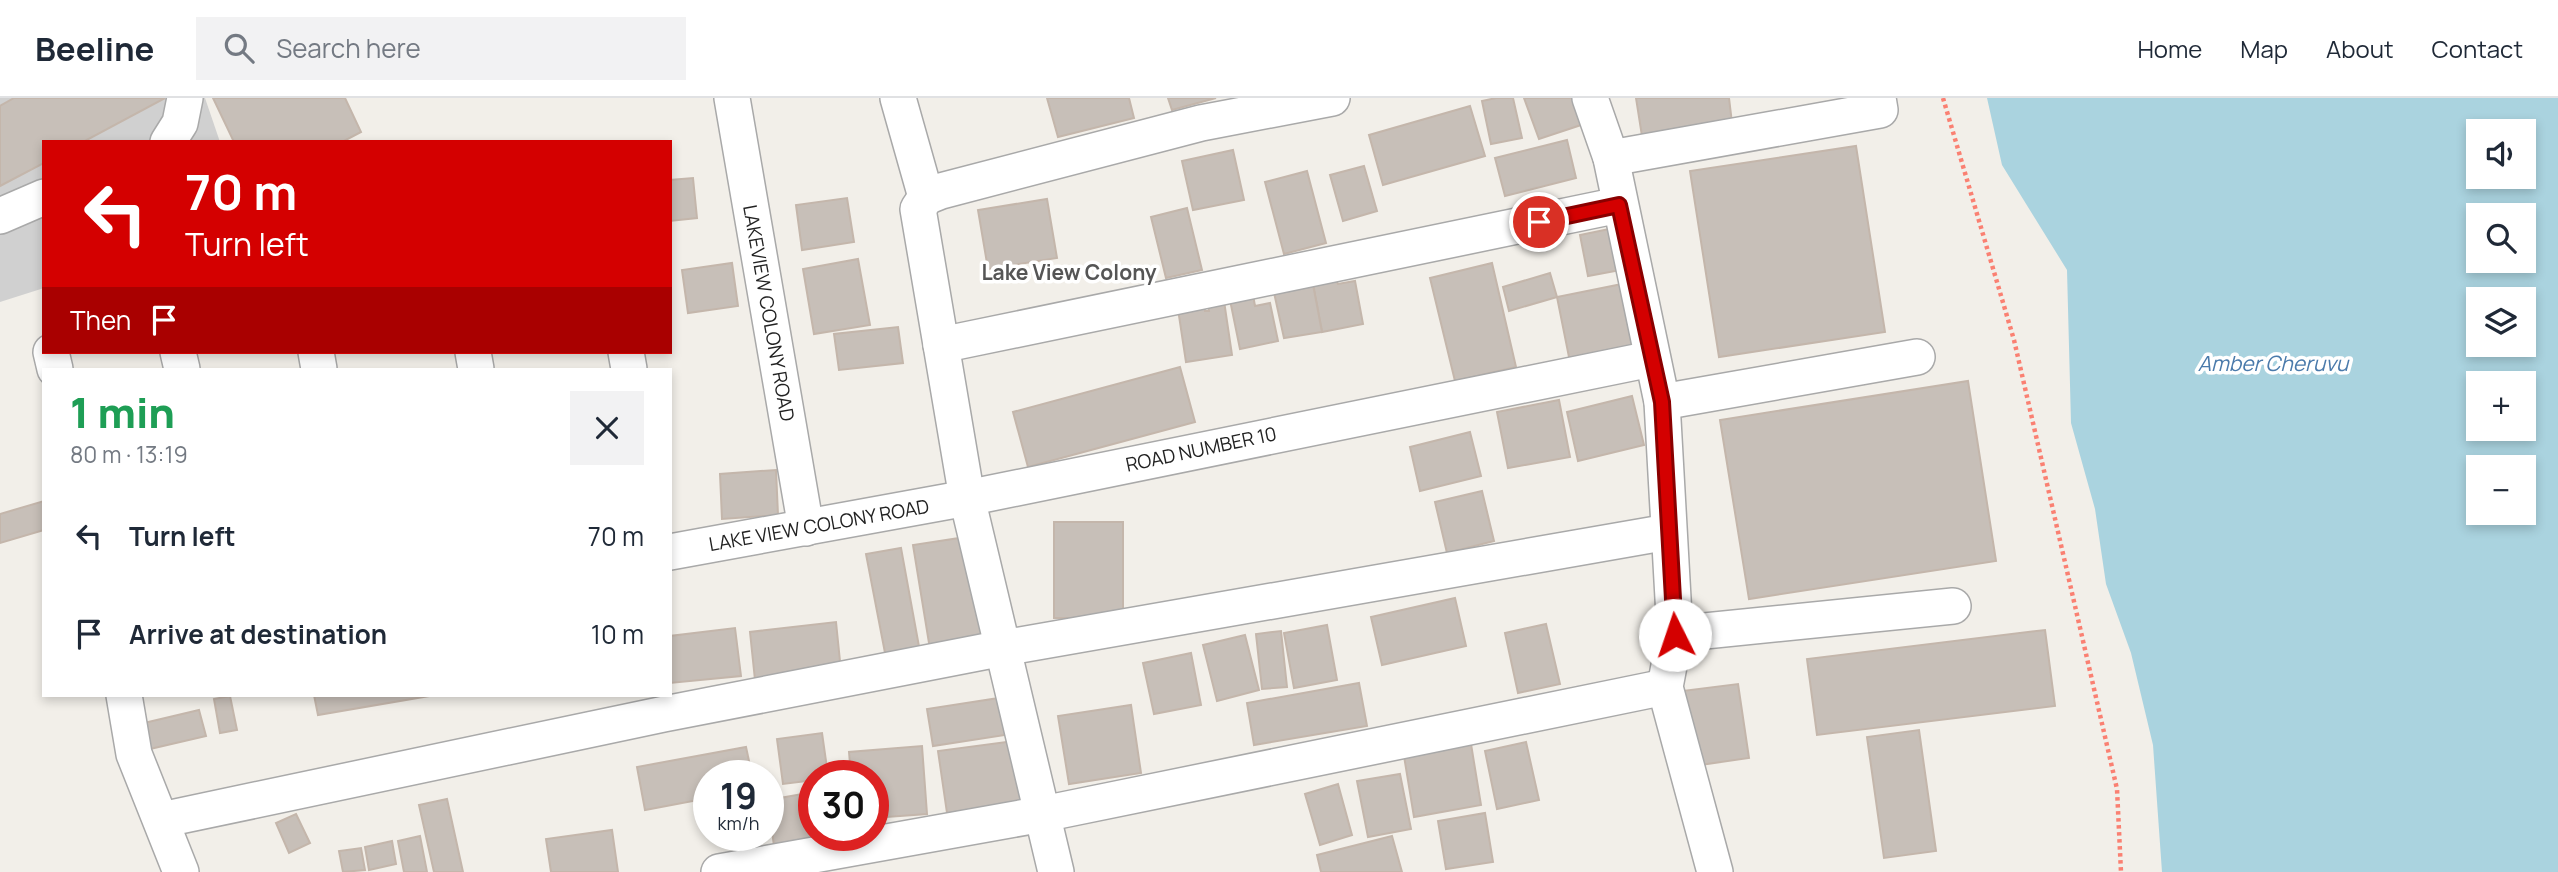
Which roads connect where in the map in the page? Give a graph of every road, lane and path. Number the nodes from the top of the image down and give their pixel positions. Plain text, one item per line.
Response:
1 (185, 98) edge
2 (732, 98) edge
3 (898, 98) edge
4 (1332, 98) edge
5 (1944, 98) edge
6 (1879, 104) edge
7 (1595, 107) edge
8 (168, 140) edge
9 (1611, 158) junction
10 (926, 197) junction
11 (42, 198) edge
12 (1619, 205) junction
13 (0, 216) edge
14 (941, 345) junction
15 (1917, 357) dead end
16 (1651, 359) junction
17 (1662, 402) junction
18 (967, 498) junction
19 (806, 528) junction
20 (1668, 531) junction
21 (672, 552) edge
22 (1953, 606) dead end
23 (1675, 635) junction
24 (1003, 648) junction
25 (1665, 687) junction
26 (124, 697) edge
27 (1044, 814) junction
28 (161, 820) junction
29 (181, 872) edge
30 (719, 872) edge
31 (1056, 872) edge
32 (1715, 872) edge
33 (2121, 872) edge

1 - 8 street
2 - 19 street, LAKEVIEW COLONY ROAD
3 - 10 street
4 - 10 street
5 - 33 path
6 - 9 street
7 - 9 street
9 - 12 street
10 - 14 street
11 - 13 street
12 - 14 street
12 - 16 street
14 - 18 street
15 - 17 street
16 - 17 street
16 - 18 street, ROAD NUMBER 10
17 - 20 street
18 - 19 street, LAKE VIEW COLONY ROAD
18 - 24 street
19 - 21 street, LAKE VIEW COLONY ROAD
20 - 23 street
20 - 24 street
22 - 23 street
23 - 25 street
24 - 27 street
24 - 28 street
25 - 27 street
25 - 32 street
26 - 28 street
27 - 30 street
27 - 31 street
28 - 29 street

